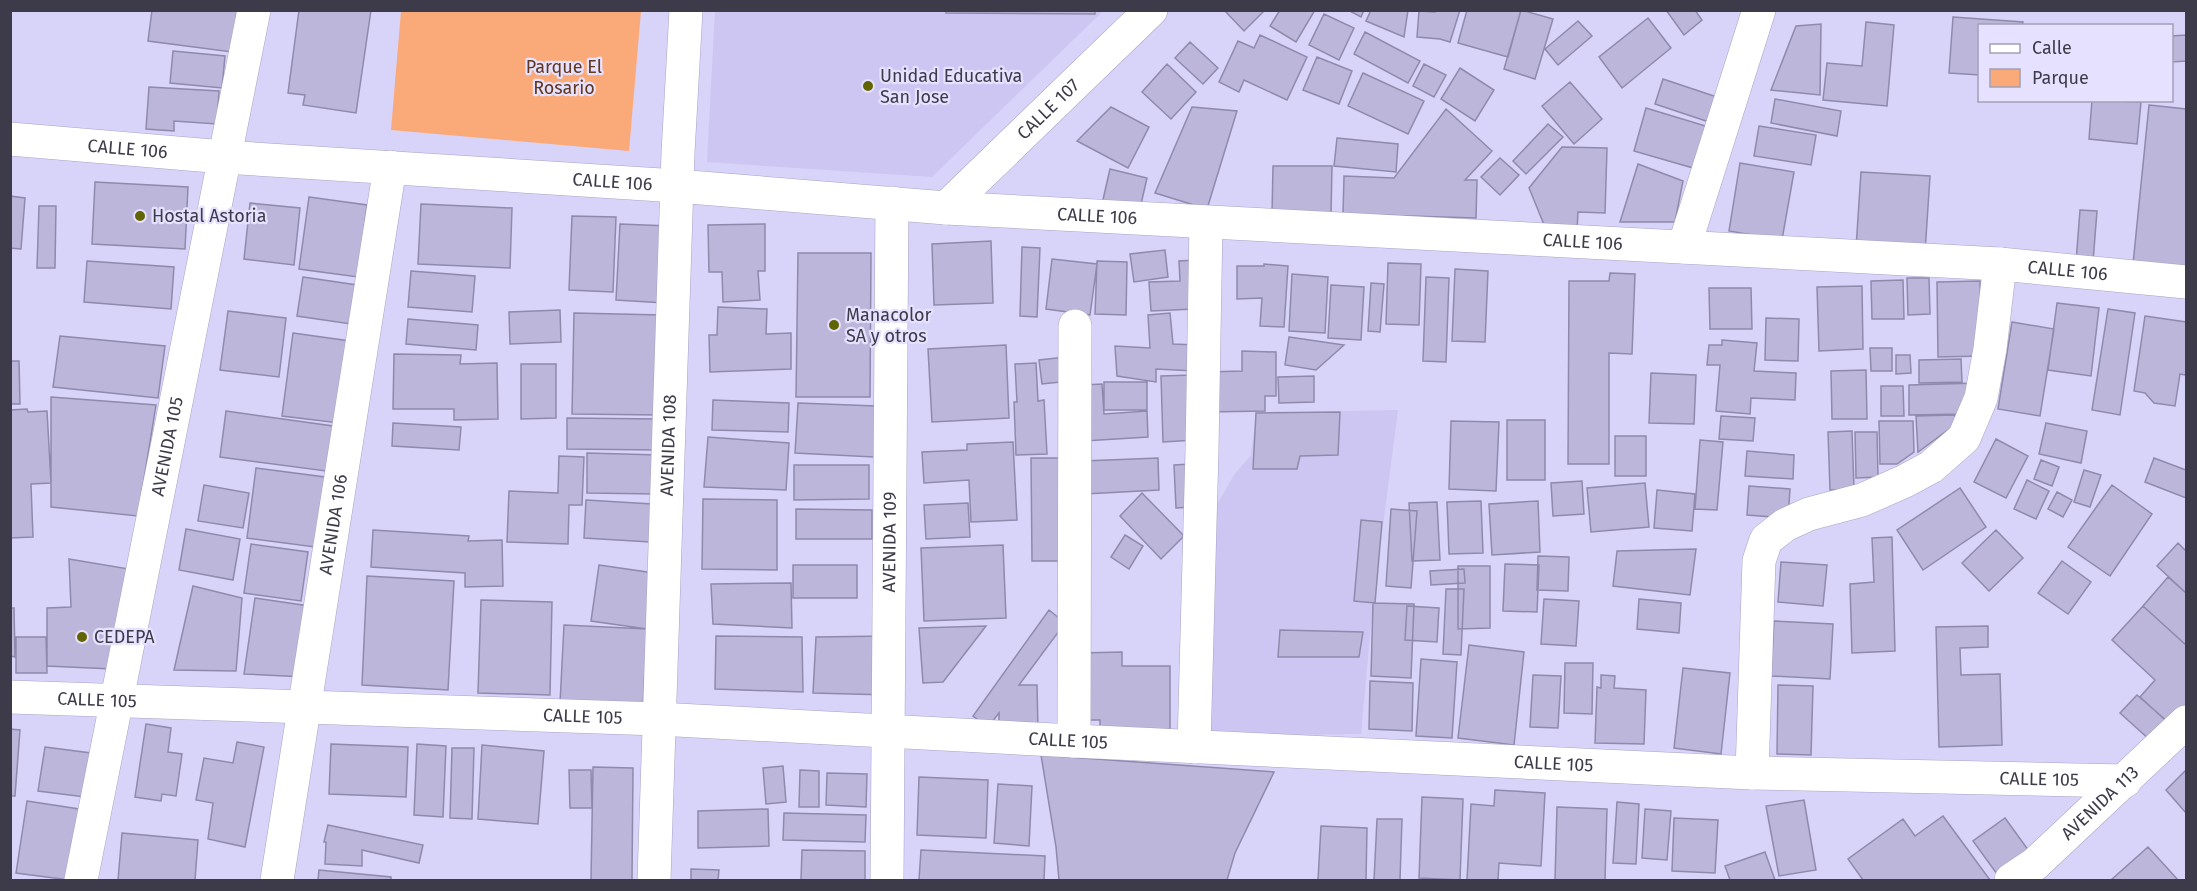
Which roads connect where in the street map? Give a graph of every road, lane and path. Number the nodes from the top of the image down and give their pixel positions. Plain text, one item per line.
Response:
1 (254, 10) edge
2 (687, 10) edge
3 (1151, 10) edge
4 (1759, 10) edge
5 (10, 139) edge
6 (224, 157) junction
7 (390, 167) junction
8 (677, 186) junction
9 (892, 203) junction
10 (946, 208) junction
11 (1206, 223) junction
12 (1683, 247) junction
13 (2000, 264) junction
14 (2187, 282) edge
15 (1075, 327) dead end
16 (10, 697) edge
17 (117, 700) junction
18 (306, 707) junction
19 (658, 719) junction
20 (2187, 722) edge
21 (889, 732) junction
22 (1074, 741) junction
23 (1194, 747) junction
24 (1752, 773) junction
25 (2124, 781) junction
26 (81, 880) edge
27 (277, 880) edge
28 (654, 880) edge
29 (887, 880) edge
30 (2011, 880) edge

1 - 6 street, AVENIDA 105
2 - 8 street, AVENIDA 108
3 - 10 street, CALLE 107
4 - 12 street
5 - 6 street, CALLE 106
6 - 7 street, CALLE 106
6 - 17 street, AVENIDA 105
7 - 8 street, CALLE 106
7 - 18 street, AVENIDA 106
8 - 9 street, CALLE 106
8 - 19 street, AVENIDA 108
9 - 10 street, CALLE 106
9 - 21 street, AVENIDA 109
10 - 11 street, CALLE 106
11 - 12 street, CALLE 106
11 - 23 street
12 - 13 street, CALLE 106
13 - 14 street, CALLE 106
13 - 24 street
15 - 22 street
16 - 17 street, CALLE 105
17 - 18 street, CALLE 105
17 - 26 street, AVENIDA 105
18 - 19 street, CALLE 105
18 - 27 street, AVENIDA 106
19 - 21 street, CALLE 105
19 - 28 street, AVENIDA 108
20 - 25 street, AVENIDA 113
21 - 22 street, CALLE 105
21 - 29 street, AVENIDA 109
22 - 23 street, CALLE 105
23 - 24 street, CALLE 105
24 - 25 street, CALLE 105
25 - 30 street, AVENIDA 113

